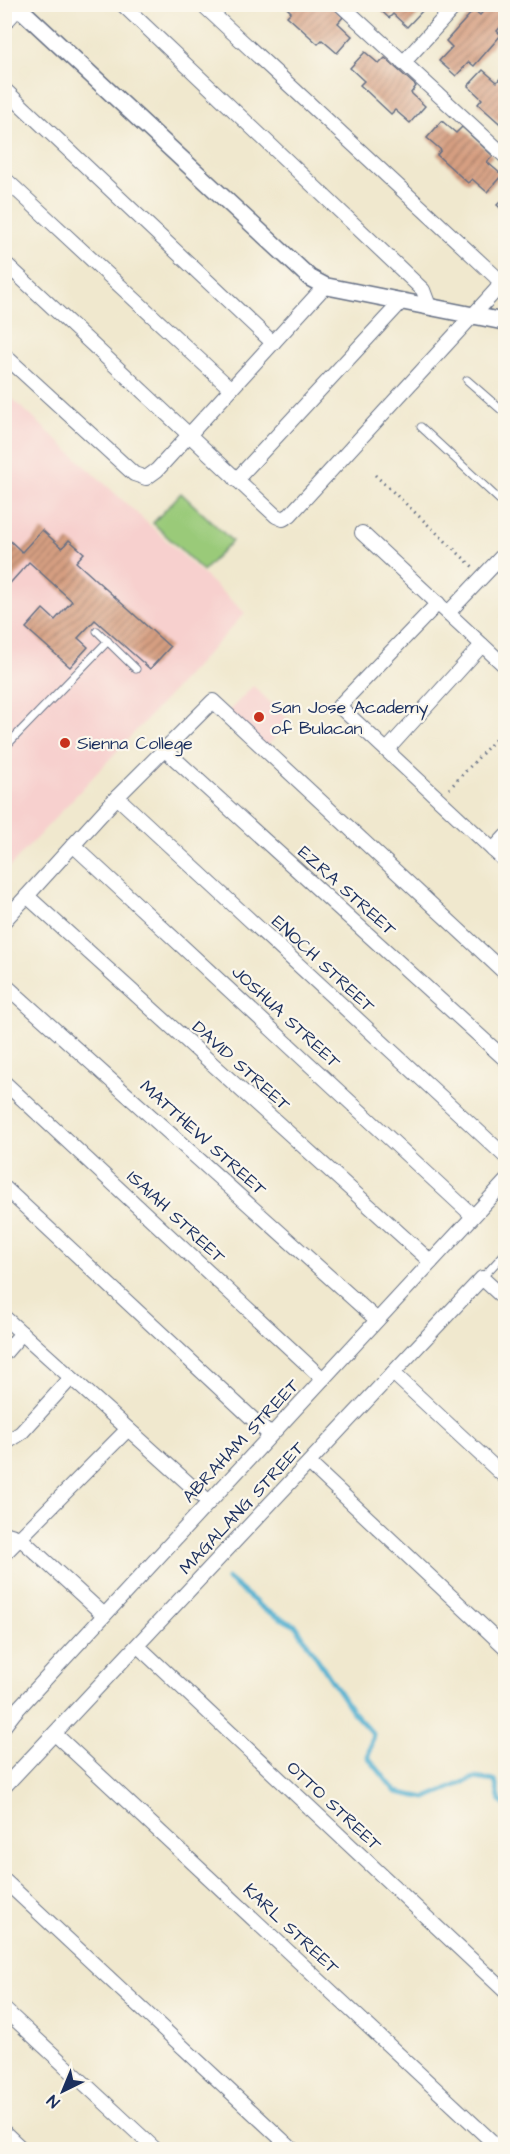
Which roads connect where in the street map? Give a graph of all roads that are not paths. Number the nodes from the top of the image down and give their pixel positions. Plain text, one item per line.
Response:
1 (122, 4) edge
2 (202, 4) edge
3 (340, 4) edge
4 (19, 6) edge
5 (451, 7) edge
6 (4, 24) edge
7 (403, 63) junction
8 (4, 89) edge
9 (506, 157) edge
10 (4, 178) edge
11 (4, 262) edge
12 (325, 286) junction
13 (402, 301) junction
14 (429, 306) junction
15 (473, 314) junction
16 (506, 322) edge
17 (273, 343) junction
18 (4, 354) edge
19 (467, 380) dead end
20 (231, 389) junction
21 (506, 414) edge
22 (422, 427) dead end
23 (188, 436) junction
24 (236, 480) junction
25 (506, 506) edge
26 (362, 533) dead end
27 (506, 552) edge
28 (438, 603) junction
29 (448, 613) junction
30 (97, 631) dead end
31 (108, 641) junction
32 (482, 645) junction
33 (506, 667) edge
34 (136, 669) dead end
35 (4, 748) edge
36 (164, 748) junction
37 (387, 750) junction
38 (117, 797) junction
39 (506, 836) edge
40 (73, 845) junction
41 (493, 850) junction
42 (506, 862) edge
43 (27, 896) junction
44 (4, 921) edge
45 (506, 974) edge
46 (4, 984) edge
47 (506, 1060) edge
48 (4, 1082) edge
49 (506, 1157) edge
50 (506, 1181) edge
51 (4, 1187) edge
52 (473, 1216) junction
53 (506, 1252) edge
54 (431, 1262) junction
55 (482, 1278) junction
56 (506, 1300) edge
57 (4, 1317) edge
58 (377, 1320) junction
59 (22, 1333) junction
60 (4, 1354) edge
61 (393, 1373) junction
62 (71, 1378) junction
63 (322, 1379) junction
64 (128, 1429) junction
65 (270, 1435) junction
66 (4, 1444) edge
67 (309, 1463) junction
68 (506, 1478) edge
69 (209, 1502) junction
70 (4, 1533) edge
71 (20, 1538) junction
72 (4, 1554) edge
73 (105, 1615) junction
74 (138, 1646) junction
75 (506, 1648) edge
76 (4, 1726) edge
77 (56, 1735) junction
78 (4, 1787) edge
79 (4, 1880) edge
80 (506, 1992) edge
81 (4, 2009) edge
82 (4, 2132) edge
83 (23, 2150) edge
84 (156, 2150) edge
85 (293, 2150) edge
86 (501, 2150) edge

1 - 14 street
2 - 15 street
3 - 7 street
4 - 6 street
4 - 12 street
5 - 7 street
7 - 9 street
8 - 17 street
10 - 20 street
11 - 23 street
12 - 13 street
12 - 17 street
13 - 14 street
13 - 24 street
14 - 15 street
15 - 16 street
15 - 24 street
17 - 20 street
18 - 23 street
19 - 21 lane
20 - 23 street
22 - 25 lane
23 - 24 street
26 - 28 street
27 - 29 street
28 - 29 street
28 - 37 street
29 - 32 street
30 - 31 lane
31 - 34 lane
31 - 35 lane
32 - 33 street
32 - 37 street
36 - 38 street
36 - 45 street
36 - 47 street, EZRA STREET
37 - 41 street
38 - 40 street
38 - 49 street, ENOCH STREET
39 - 41 street
40 - 43 street
40 - 52 street, JOSHUA STREET
41 - 42 street
43 - 44 street
43 - 54 street, DAVID STREET
46 - 58 street, MATTHEW STREET
48 - 63 street, ISAIAH STREET
50 - 52 street, ABRAHAM STREET
51 - 65 street
52 - 54 street, ABRAHAM STREET
53 - 55 lane, MAGALANG STREET
54 - 58 street, ABRAHAM STREET
55 - 56 street
55 - 61 street, MAGALANG STREET
57 - 59 street
58 - 63 street, ABRAHAM STREET
59 - 60 street
59 - 62 street
61 - 67 street, MAGALANG STREET
61 - 68 street
62 - 64 street
62 - 66 street
63 - 65 street, ABRAHAM STREET
64 - 69 street
64 - 71 street
65 - 69 street, ABRAHAM STREET
67 - 74 street, MAGALANG STREET
67 - 75 street
69 - 73 street, ABRAHAM STREET
70 - 71 street
71 - 72 street
71 - 73 street
73 - 76 street, ABRAHAM STREET
74 - 77 street, MAGALANG STREET
74 - 80 street, OTTO STREET
77 - 78 street, MAGALANG STREET
77 - 86 street, KARL STREET
79 - 85 street
81 - 84 street
82 - 83 street

